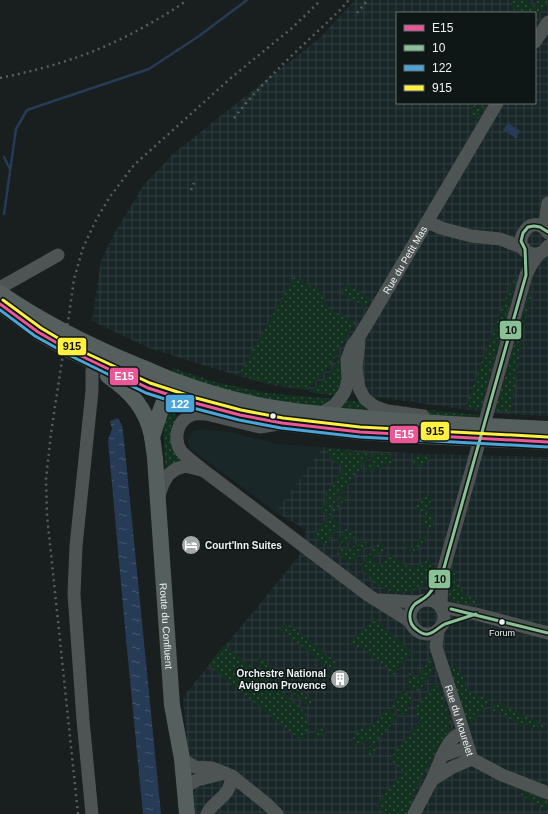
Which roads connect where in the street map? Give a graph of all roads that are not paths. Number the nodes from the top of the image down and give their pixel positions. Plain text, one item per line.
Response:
1 (496, 104) edge
2 (548, 203) edge
3 (428, 222) junction
4 (547, 232) edge
5 (523, 233) junction
6 (500, 239) junction
7 (524, 249) junction
8 (545, 249) edge
9 (58, 255) dead end
10 (526, 275) junction
11 (0, 289) edge
12 (0, 293) edge
13 (0, 304) edge
14 (360, 335) junction
15 (90, 366) junction
16 (155, 372) junction
17 (164, 391) junction
18 (250, 403) junction
19 (320, 414) junction
20 (148, 421) junction
21 (282, 423) junction
22 (451, 424) junction
23 (548, 429) edge
24 (152, 437) junction
25 (548, 442) edge
26 (203, 470) junction
27 (157, 499) junction
28 (442, 575) junction
29 (376, 600) junction
30 (420, 601) junction
31 (441, 606) junction
32 (476, 614) junction
33 (411, 622) junction
34 (440, 628) junction
35 (422, 633) junction
36 (548, 633) edge
37 (436, 647) junction
38 (463, 732) junction
39 (470, 754) junction
40 (442, 756) junction
41 (182, 760) junction
42 (228, 774) junction
43 (432, 780) junction
44 (184, 787) junction
45 (548, 793) edge
46 (92, 814) edge
47 (187, 814) edge
48 (207, 814) edge
49 (277, 814) edge
50 (414, 814) edge

1 - 3 street, Rue du Petit Mas
2 - 4 street
3 - 6 street
3 - 14 street, Rue du Petit Mas
4 - 5 street
5 - 6 street
5 - 7 street
6 - 7 street
7 - 8 street
7 - 10 street
8 - 10 street
9 - 11 street
10 - 28 street
12 - 16 main road
13 - 15 main road
14 - 19 street, Rue du Petit Mas
14 - 22 street
15 - 17 main road
15 - 20 main road
15 - 46 street
16 - 17 main road
16 - 18 main road
17 - 18 main road
17 - 20 main road
17 - 21 main road
17 - 24 main road
18 - 19 main road
19 - 22 main road
20 - 24 main road
21 - 25 main road
21 - 26 street
22 - 23 main road
24 - 27 main road, Route du Confluent
26 - 27 street
26 - 29 street
27 - 41 main road, Route du Confluent
28 - 30 street
28 - 31 street
29 - 30 street
29 - 33 street
30 - 31 street
30 - 33 street
31 - 32 street
31 - 34 street
32 - 34 street
32 - 36 street
33 - 35 street
34 - 35 street
34 - 37 street, Rue du Mourelet
35 - 37 street, Rue du Mourelet
37 - 38 street, Rue du Mourelet
38 - 39 street, Rue du Mourelet
38 - 40 street
39 - 40 street
39 - 43 street
39 - 45 street, Rue du Mourelet
40 - 43 street
41 - 42 street
41 - 44 main road, Route du Confluent
42 - 44 street
42 - 48 street
42 - 49 street
43 - 50 street
44 - 47 main road, Route du Confluent

